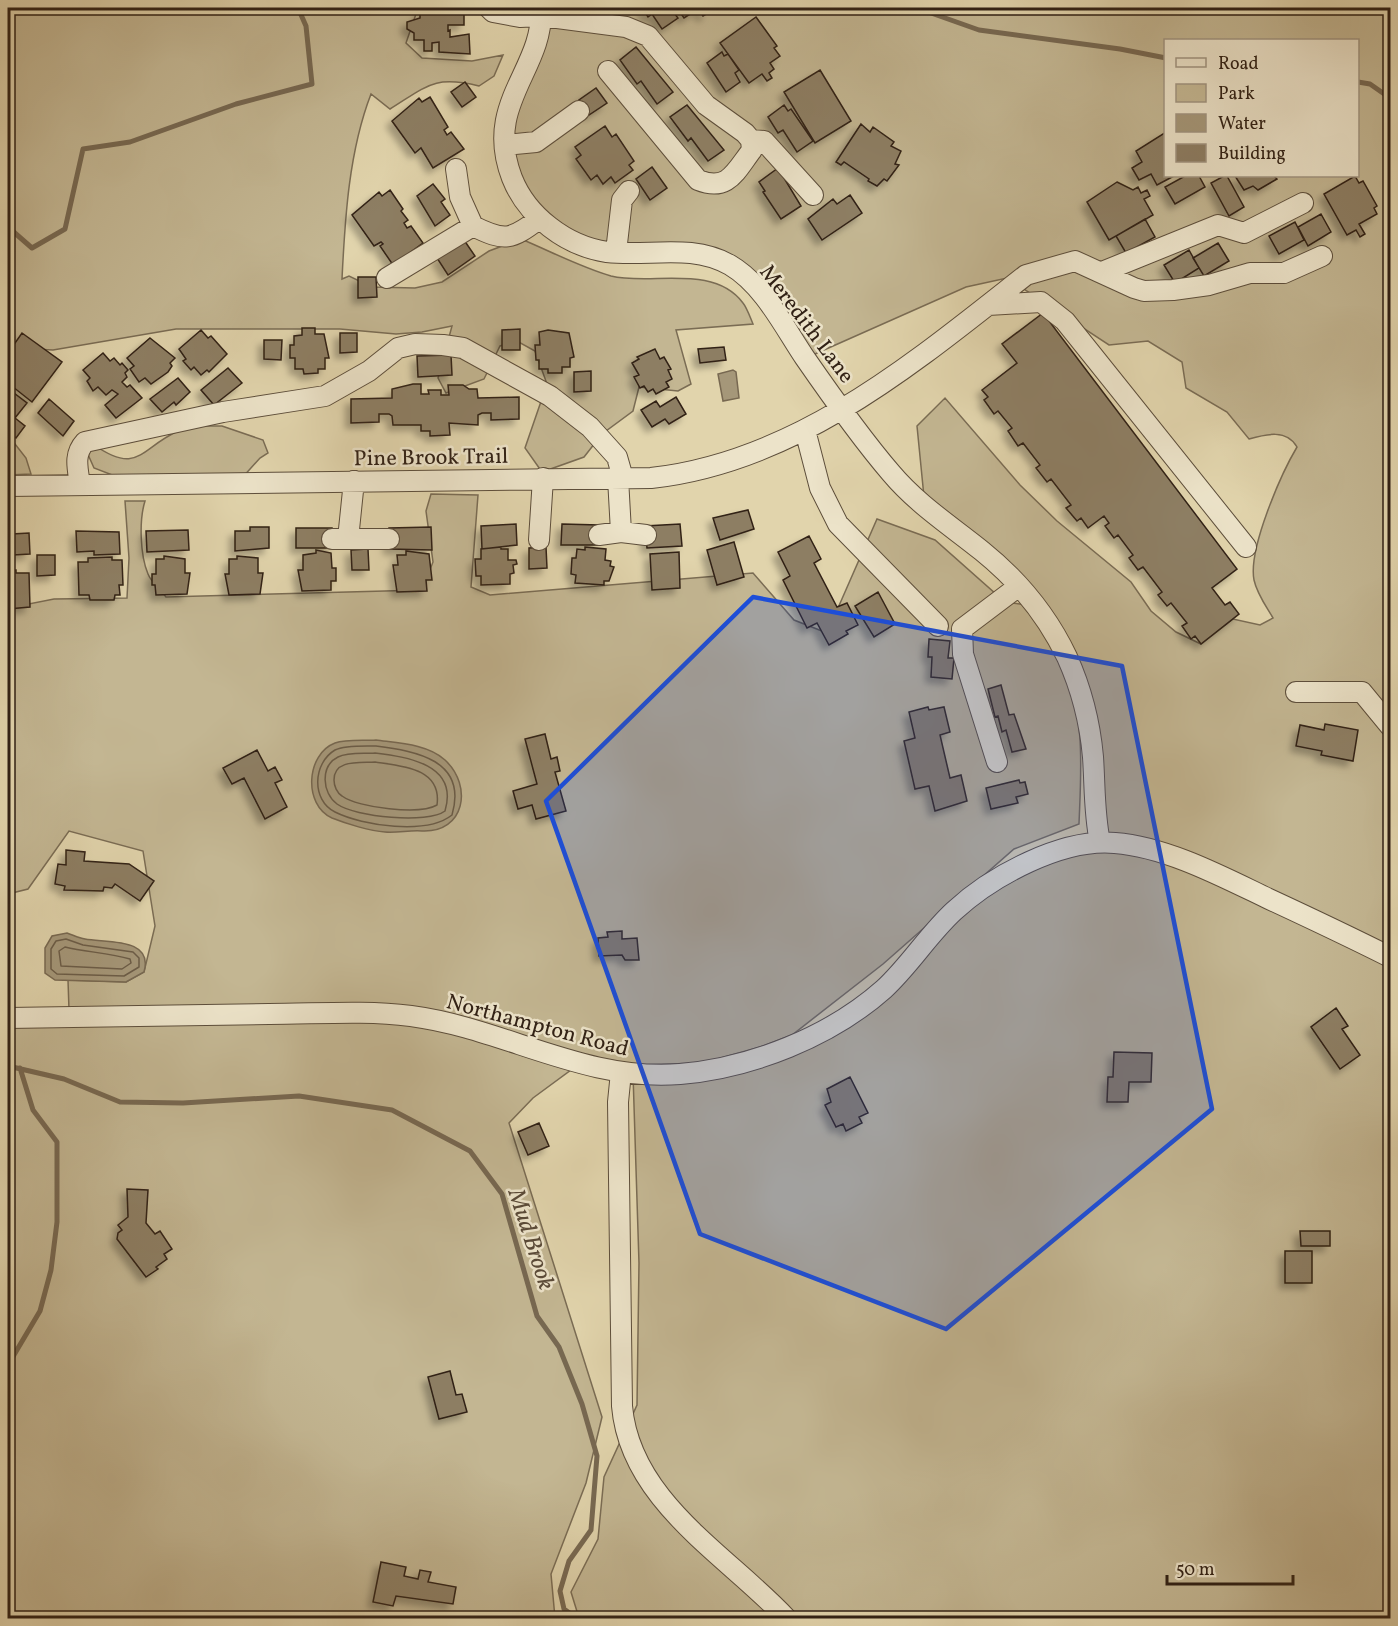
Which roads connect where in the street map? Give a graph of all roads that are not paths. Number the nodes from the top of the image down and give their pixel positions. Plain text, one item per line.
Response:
1 (489, 8) edge
2 (542, 12) edge
3 (608, 71) dead end
4 (579, 111) dead end
5 (751, 140) junction
6 (505, 145) junction
7 (456, 169) dead end
8 (628, 191) dead end
9 (813, 195) dead end
10 (1303, 204) dead end
11 (539, 219) junction
12 (474, 226) junction
13 (616, 252) junction
14 (1322, 256) dead end
15 (1102, 272) junction
16 (387, 278) dead end
17 (988, 304) junction
18 (843, 411) junction
19 (805, 430) junction
20 (543, 478) junction
21 (620, 478) junction
22 (354, 481) junction
23 (80, 485) junction
24 (8, 486) edge
25 (621, 532) junction
26 (598, 535) dead end
27 (646, 535) dead end
28 (389, 539) dead end
29 (539, 540) dead end
30 (1246, 547) dead end
31 (1019, 586) junction
32 (938, 626) dead end
33 (1296, 692) dead end
34 (1390, 726) edge
35 (997, 762) dead end
36 (1100, 842) junction
37 (1390, 957) edge
38 (8, 1018) edge
39 (621, 1072) junction
40 (786, 1618) edge

1 - 2 street
2 - 5 street
2 - 6 street, Meredith Lane
3 - 5 street
4 - 6 street
5 - 9 street
6 - 11 street, Meredith Lane
7 - 12 street
8 - 13 street
10 - 15 street
11 - 12 street
11 - 13 street, Meredith Lane
12 - 16 street
13 - 18 street, Meredith Lane
14 - 15 street, Meredith Lane
15 - 17 street, Meredith Lane
17 - 18 street, Meredith Lane
17 - 30 street
18 - 19 street, Pine Brook Trail
18 - 31 street, Meredith Lane
19 - 21 street, Pine Brook Trail
19 - 32 street
20 - 21 street, Pine Brook Trail
20 - 22 street, Pine Brook Trail
20 - 29 street
21 - 23 street
21 - 25 street
22 - 23 street, Pine Brook Trail
22 - 28 street
23 - 24 street, Pine Brook Trail
25 - 26 street
25 - 27 street
31 - 35 street
31 - 36 street, Meredith Lane
33 - 34 street
36 - 37 street, Northampton Road
36 - 39 street, Northampton Road
38 - 39 street, Northampton Road
39 - 40 street

